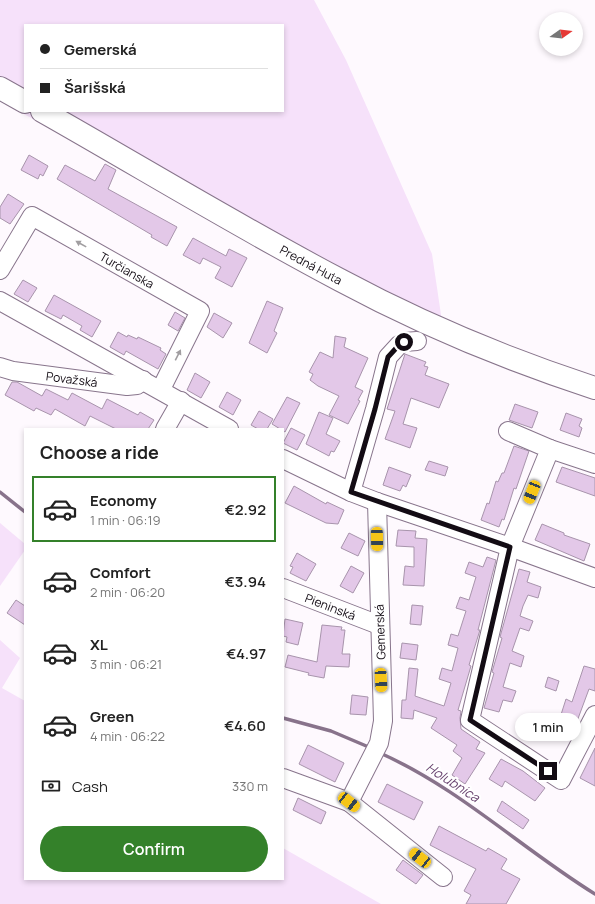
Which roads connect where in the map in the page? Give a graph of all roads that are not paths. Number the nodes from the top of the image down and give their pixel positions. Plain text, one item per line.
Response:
1 (0, 88) edge
2 (24, 101) edge
3 (44, 112) edge
4 (0, 270) edge
5 (0, 301) edge
6 (418, 341) dead end
7 (111, 363) junction
8 (0, 367) edge
9 (143, 380) junction
10 (102, 383) junction
11 (595, 388) edge
12 (161, 390) junction
13 (181, 401) junction
14 (166, 428) edge
15 (227, 428) edge
16 (508, 432) dead end
17 (550, 449) junction
18 (284, 459) edge
19 (595, 464) edge
20 (351, 492) junction
21 (377, 502) junction
22 (510, 547) junction
23 (595, 578) edge
24 (284, 588) edge
25 (379, 625) junction
26 (595, 715) edge
27 (284, 778) edge
28 (349, 802) junction
29 (443, 877) dead end

1 - 2 main road
3 - 11 main road, Predná Huta
12 -> 4 street, Turčianska
5 - 7 street
6 - 20 street
7 - 9 street
7 - 10 street
8 - 10 street, Považská
9 - 10 street, Považská
9 - 12 street
12 - 13 street
13 - 14 street
13 - 15 street
16 - 17 street
17 - 19 street
17 - 22 street
18 - 20 street
20 - 21 street
21 - 22 street
21 - 25 street, Gemerská
22 - 23 street
22 - 26 street
24 - 25 street, Pieninská
25 - 28 street, Gemerská
27 - 28 street
28 - 29 street

